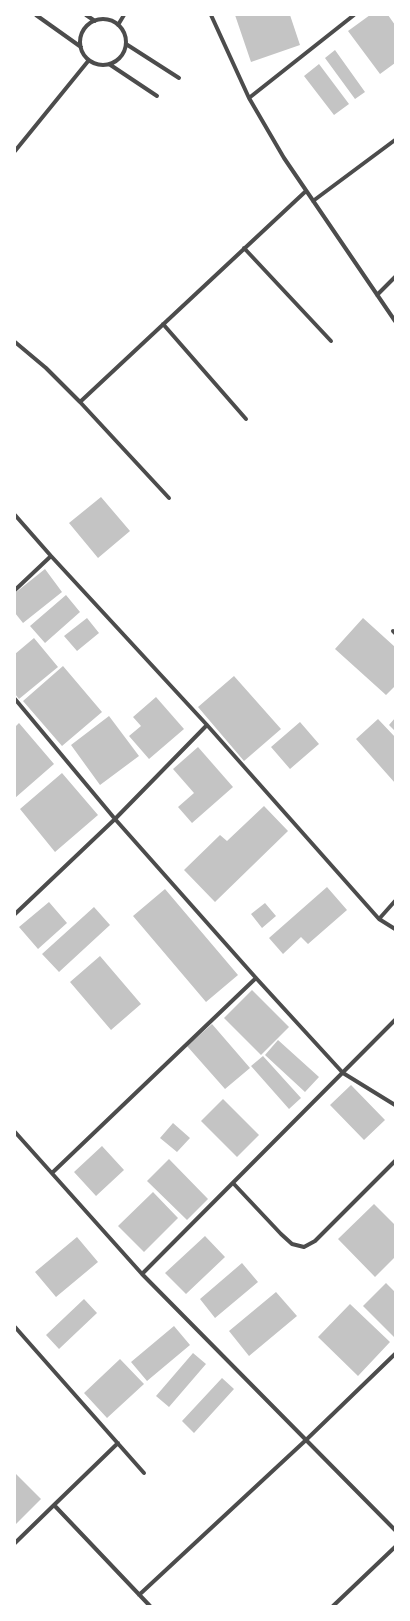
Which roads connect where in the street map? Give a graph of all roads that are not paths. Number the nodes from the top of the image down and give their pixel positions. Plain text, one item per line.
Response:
1 (36, 15) edge
2 (86, 15) edge
3 (124, 15) edge
4 (211, 15) edge
5 (354, 15) edge
6 (95, 21) junction
7 (118, 25) junction
8 (126, 44) junction
9 (81, 47) junction
10 (89, 60) junction
11 (109, 64) junction
12 (179, 78) dead end
13 (157, 96) dead end
14 (250, 98) junction
15 (395, 140) edge
16 (15, 151) edge
17 (306, 191) junction
18 (313, 201) junction
19 (244, 248) junction
20 (395, 277) edge
21 (377, 295) junction
22 (395, 321) edge
23 (163, 324) junction
24 (331, 341) dead end
25 (15, 342) edge
26 (80, 402) junction
27 (246, 419) dead end
28 (169, 498) dead end
29 (15, 515) edge
30 (51, 556) junction
31 (15, 590) edge
32 (15, 699) edge
33 (207, 726) junction
34 (115, 819) junction
35 (395, 901) edge
36 (15, 914) edge
37 (379, 920) junction
38 (395, 929) edge
39 (256, 978) junction
40 (395, 1020) edge
41 (343, 1072) junction
42 (395, 1105) edge
43 (15, 1132) edge
44 (395, 1162) edge
45 (52, 1173) junction
46 (232, 1183) junction
47 (142, 1274) junction
48 (15, 1327) edge
49 (395, 1354) edge
50 (306, 1440) junction
51 (118, 1443) junction
52 (144, 1473) dead end
53 (54, 1505) junction
54 (395, 1530) edge
55 (15, 1543) edge
56 (395, 1547) edge
57 (139, 1595) junction
58 (150, 1606) edge
59 (333, 1606) edge

1 - 9 street
2 - 6 street
3 - 7 street
4 - 14 street
5 - 14 street
6 - 7 street
6 - 9 street
7 - 8 street
8 - 11 street
8 - 12 street
9 - 10 street
10 - 11 street
10 - 16 street
11 - 13 street
14 - 17 street
15 - 18 street
17 - 18 street
17 - 19 street
18 - 21 street
19 - 23 street
19 - 24 street
20 - 21 street
21 - 22 street
23 - 26 street
23 - 27 street
25 - 26 street
26 - 28 street
29 - 30 street
30 - 31 street
30 - 33 street
32 - 34 street
33 - 34 street
33 - 37 street
34 - 36 street
34 - 39 street
35 - 37 street
37 - 38 street
39 - 41 street
39 - 45 street
40 - 41 street
41 - 42 street
41 - 46 street
43 - 45 street
44 - 46 street
45 - 47 street
46 - 47 street
47 - 50 street
48 - 51 street
49 - 50 street
50 - 54 street
50 - 57 street
51 - 52 street
51 - 53 street
53 - 55 street
53 - 57 street
56 - 59 street
57 - 58 street

